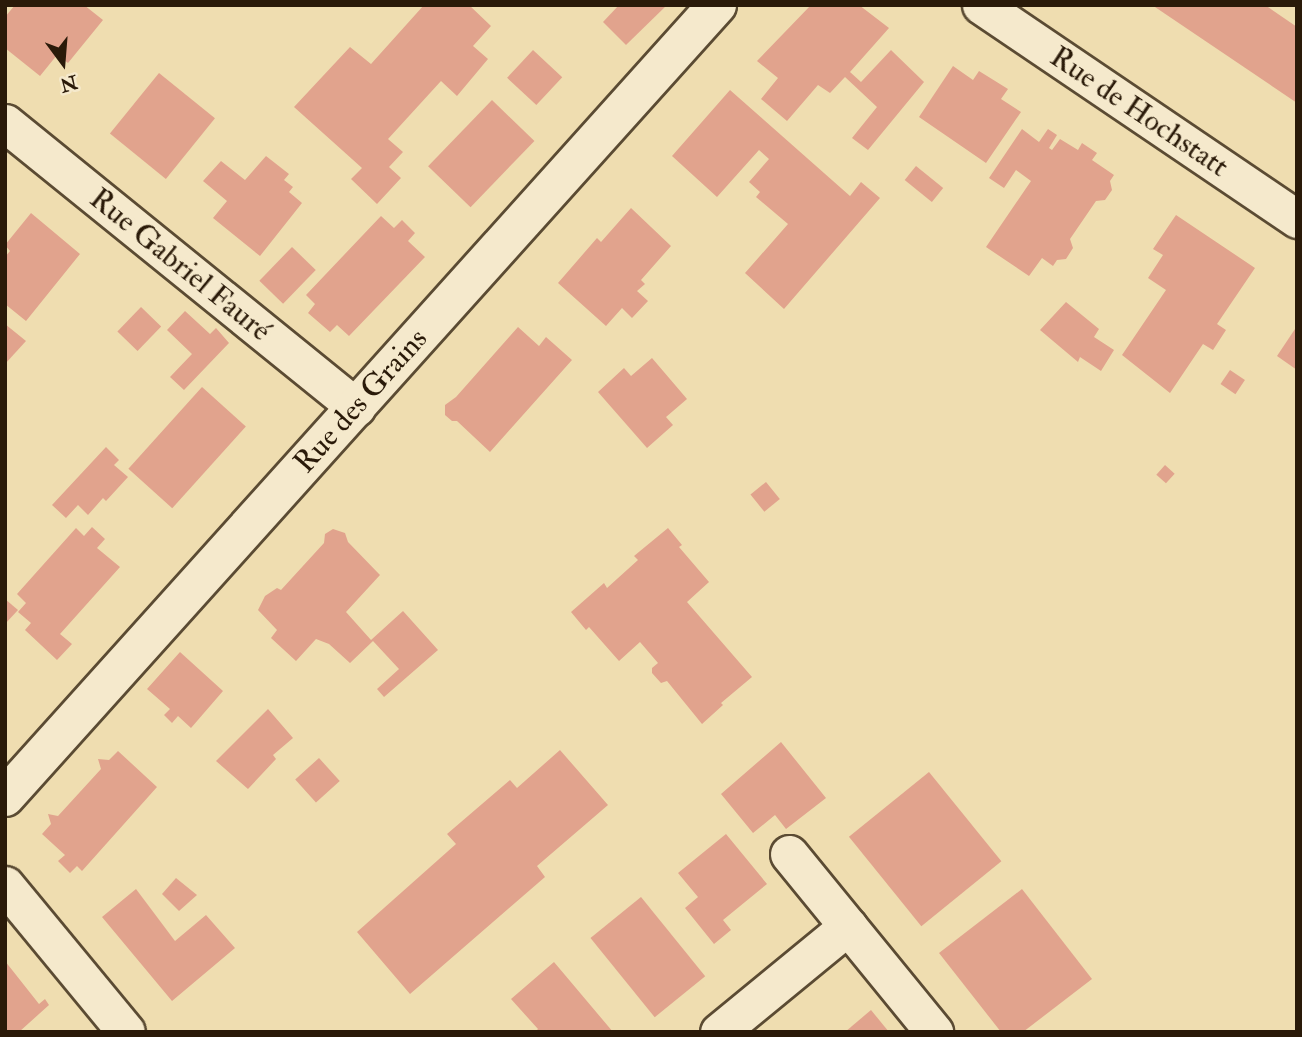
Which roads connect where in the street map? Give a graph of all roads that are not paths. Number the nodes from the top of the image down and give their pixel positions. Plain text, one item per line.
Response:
1 (717, 5) edge
2 (981, 5) edge
3 (5, 123) edge
4 (1297, 219) edge
5 (356, 407) junction
6 (5, 797) edge
7 (789, 854) dead end
8 (5, 885) edge
9 (848, 926) junction
10 (126, 1032) edge
11 (719, 1032) edge
12 (934, 1032) edge

1 - 5 street, Rue des Grains
2 - 4 street, Rue de Hochstatt
3 - 5 street, Rue Gabriel Fauré
5 - 6 street, Rue des Grains
7 - 9 street
8 - 10 street
9 - 11 street
9 - 12 street

